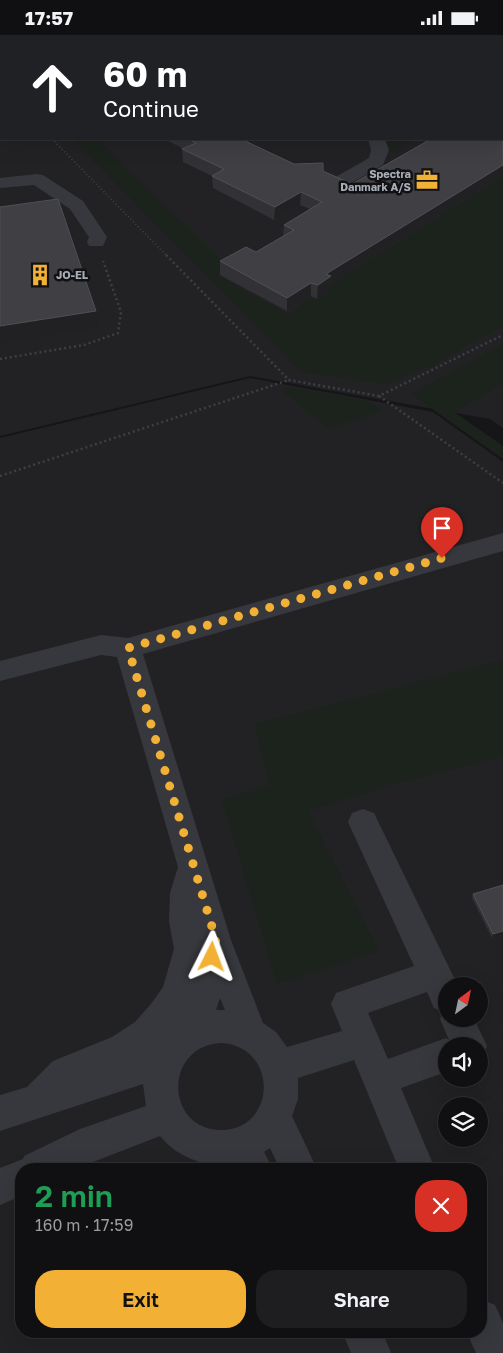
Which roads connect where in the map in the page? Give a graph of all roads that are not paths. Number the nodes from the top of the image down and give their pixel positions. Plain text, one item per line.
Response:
1 (172, 35) edge
2 (177, 35) edge
3 (376, 140) edge
4 (340, 181) edge
5 (0, 183) edge
6 (96, 243) road end
7 (503, 542) edge
8 (128, 648) junction
9 (0, 671) edge
10 (363, 822) dead end
11 (193, 863) junction
12 (216, 940) junction
13 (438, 980) edge
14 (438, 987) edge
15 (250, 1033) junction
16 (363, 1041) junction
17 (173, 1051) junction
18 (438, 1058) edge
19 (279, 1067) junction
20 (379, 1079) junction
21 (14, 1111) edge
22 (166, 1116) junction
23 (274, 1116) junction
24 (245, 1157) edge
25 (49, 1163) edge
26 (296, 1163) edge
27 (414, 1163) edge
28 (15, 1180) edge
29 (0, 1187) edge
30 (487, 1333) edge
31 (365, 1338) edge
32 (371, 1353) edge
33 (496, 1353) edge

1 - 2 street
3 - 4 street
5 - 6 street
7 - 8 street
8 - 9 street
8 - 11 street
10 - 13 street
11 - 12 street
11 - 21 street
12 - 15 street
12 - 17 street
14 - 16 street
15 - 17 street
15 - 19 street
16 - 19 street
16 - 20 street
17 - 21 street
17 - 22 street
18 - 20 street
19 - 23 street
20 - 27 street
22 - 24 street
22 - 25 street
23 - 24 street
23 - 26 street
28 - 29 street
30 - 33 street
31 - 32 street

